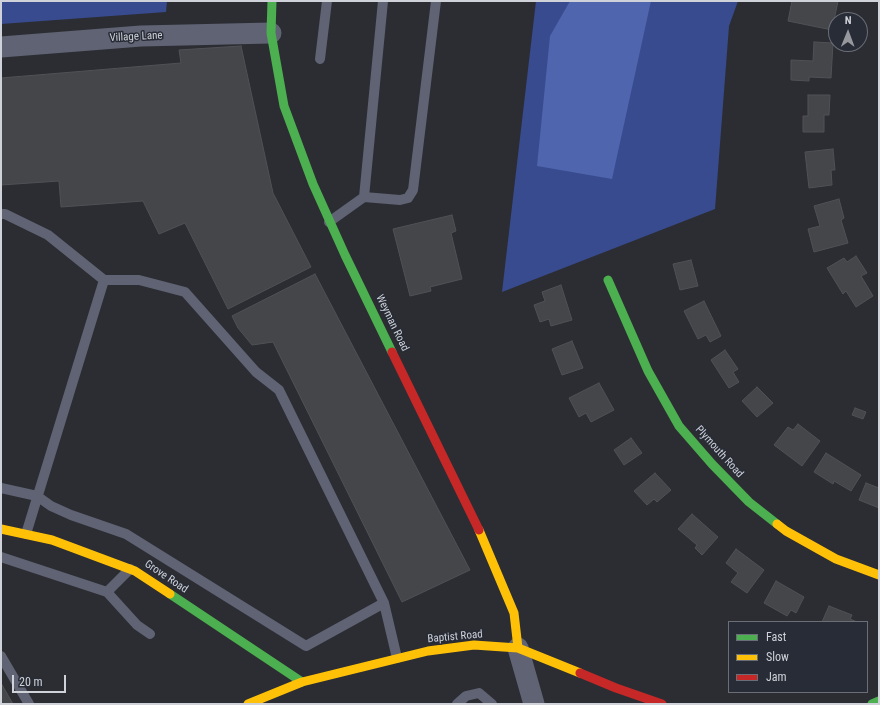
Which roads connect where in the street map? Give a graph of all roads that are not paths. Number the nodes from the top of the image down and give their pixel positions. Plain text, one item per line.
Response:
1 (272, 1) edge
2 (327, 1) edge
3 (383, 1) edge
4 (436, 1) edge
5 (271, 33) junction
6 (1, 47) edge
7 (320, 59) dead end
8 (364, 197) junction
9 (1, 214) edge
10 (329, 222) junction
11 (104, 280) junction
12 (608, 280) dead end
13 (1, 488) edge
14 (37, 496) junction
15 (1, 529) edge
16 (26, 534) junction
17 (1, 557) edge
18 (130, 569) junction
19 (879, 575) edge
20 (107, 592) junction
21 (384, 603) junction
22 (150, 634) dead end
23 (518, 648) junction
24 (1, 656) edge
25 (398, 658) junction
26 (302, 682) junction
27 (879, 701) edge
28 (28, 704) edge
29 (248, 704) edge
30 (457, 704) edge
31 (492, 704) edge
32 (534, 704) edge
33 (662, 704) edge
34 (872, 704) edge

1 - 5 street, Weyman Road
2 - 7 lane
3 - 8 lane
4 - 8 lane
5 - 6 street, Village Lane
5 - 10 street, Weyman Road
8 - 10 lane
9 - 11 lane
10 - 23 street, Weyman Road
11 - 14 lane
11 - 21 lane
12 - 19 street, Plymouth Road
13 - 14 lane
14 - 16 lane
14 - 21 lane
15 - 16 street, Grove Road
16 - 18 street, Grove Road
17 - 20 lane
18 - 20 lane
18 - 26 street, Grove Road
20 - 22 lane
21 - 25 lane
23 - 25 street, Baptist Road
23 - 32 street
23 - 33 street, Baptist Road
24 - 28 lane
25 - 26 street, Baptist Road
26 - 29 street, Baptist Road
27 - 34 street
30 - 31 lane

